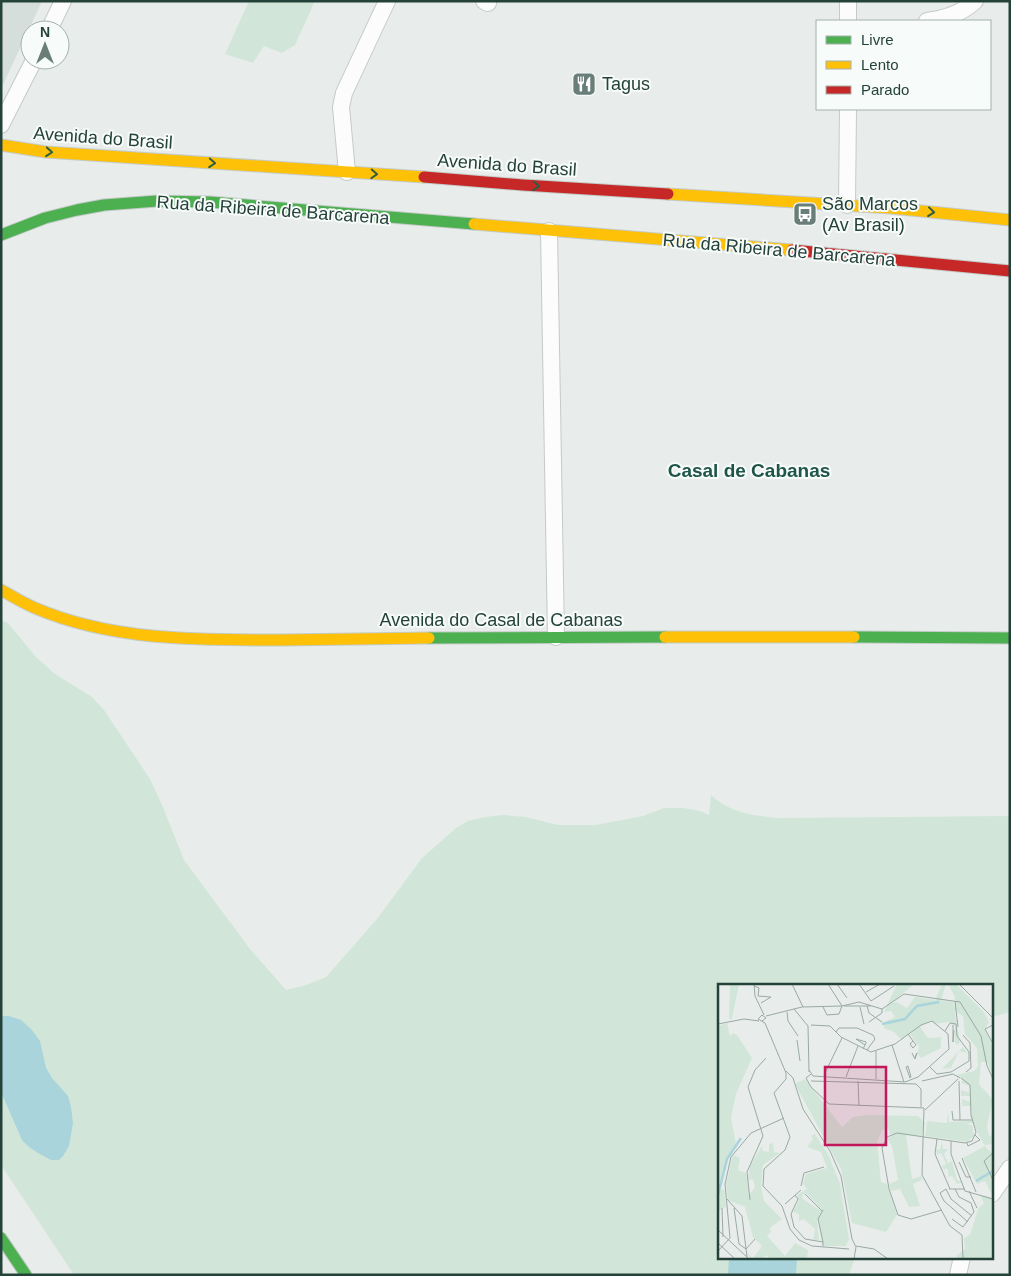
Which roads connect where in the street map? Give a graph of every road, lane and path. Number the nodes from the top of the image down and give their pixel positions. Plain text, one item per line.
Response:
1 (63, 1) edge
2 (387, 1) edge
3 (975, 1) edge
4 (54, 20) edge
5 (935, 20) edge
6 (29, 70) edge
7 (848, 110) edge
8 (1, 125) edge
9 (1, 146) edge
10 (347, 172) junction
11 (847, 205) junction
12 (1010, 220) edge
13 (549, 231) junction
14 (1, 235) edge
15 (1010, 271) edge
16 (1, 590) edge
17 (556, 637) junction
18 (1010, 638) edge
19 (1010, 1168) edge
20 (994, 1191) edge
21 (1, 1238) edge
22 (962, 1258) edge
23 (26, 1275) edge
24 (958, 1275) edge

1 - 4 street
2 - 10 street
3 - 5 street
6 - 8 street
7 - 11 street
9 -> 10 street, Avenida do Brasil
10 -> 11 street, Avenida do Brasil
11 -> 12 street, Avenida do Brasil
13 - 14 street, Rua da Ribeira de Barcarena
13 - 15 street, Rua da Ribeira de Barcarena
13 - 17 street
16 - 17 street, Avenida do Casal de Cabanas
17 - 18 street, Avenida do Casal de Cabanas
19 - 20 street
21 - 23 street
22 - 24 street

